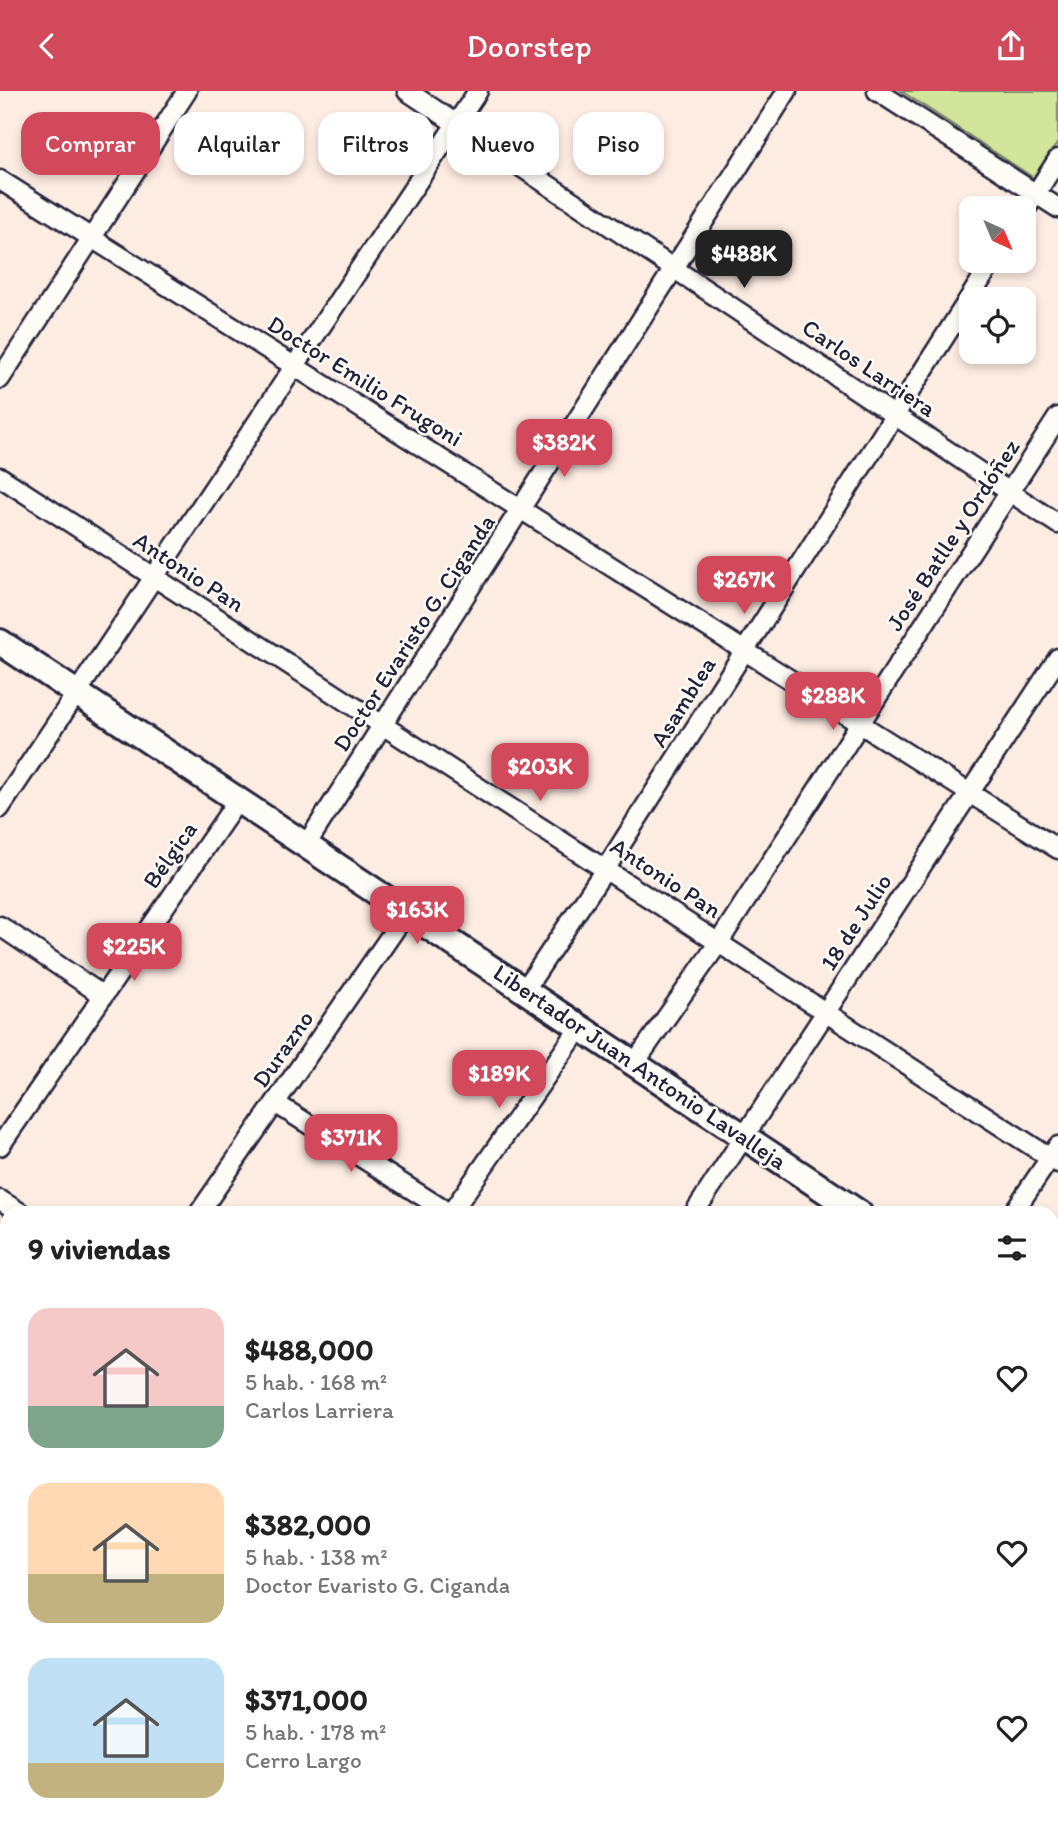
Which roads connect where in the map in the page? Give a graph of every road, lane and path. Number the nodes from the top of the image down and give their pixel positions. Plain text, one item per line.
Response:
1 (187, 91) edge
2 (407, 91) edge
3 (478, 91) edge
4 (787, 91) edge
5 (877, 91) edge
6 (464, 112) edge
7 (447, 118) edge
8 (447, 138) edge
9 (1058, 159) edge
10 (534, 175) edge
11 (0, 180) edge
12 (1035, 194) junction
13 (1058, 208) edge
14 (91, 238) junction
15 (677, 268) junction
16 (985, 273) edge
17 (296, 367) junction
18 (0, 379) edge
19 (895, 416) junction
20 (1058, 417) edge
21 (0, 477) edge
22 (1009, 492) junction
23 (523, 509) junction
24 (1058, 524) edge
25 (153, 578) junction
26 (0, 642) edge
27 (744, 651) junction
28 (1058, 658) edge
29 (77, 694) junction
30 (384, 726) junction
31 (860, 726) junction
32 (968, 794) junction
33 (238, 800) junction
34 (0, 808) edge
35 (306, 845) junction
36 (1058, 849) edge
37 (606, 869) junction
38 (407, 912) junction
39 (0, 926) edge
40 (719, 942) junction
41 (524, 991) junction
42 (102, 995) junction
43 (827, 1014) junction
44 (579, 1029) junction
45 (634, 1064) junction
46 (275, 1103) junction
47 (746, 1138) junction
48 (0, 1146) edge
49 (1055, 1155) edge
50 (204, 1206) edge
51 (439, 1206) edge
52 (455, 1206) edge
53 (699, 1206) edge
54 (848, 1206) edge
55 (1018, 1206) edge

1 - 14 street
2 - 7 street, Carlos Larriera
3 - 6 street
4 - 15 street, Doctor Evaristo G. Ciganda
5 - 12 street
8 - 17 street
9 - 12 street
10 - 15 street, Carlos Larriera
11 - 14 street, Doctor Emilio Frugoni
12 - 13 street
14 - 17 street, Doctor Emilio Frugoni
14 - 18 street
15 - 19 street, Carlos Larriera
15 - 23 street, Doctor Evaristo G. Ciganda
16 - 19 street, Asamblea
17 - 23 street, Doctor Emilio Frugoni
17 - 25 street
19 - 22 street, Carlos Larriera
19 - 27 street, Asamblea
20 - 22 street, José Batlle y Ordóñez
21 - 25 street, Antonio Pan
22 - 24 street, Carlos Larriera
22 - 31 street, José Batlle y Ordóñez
23 - 27 street, Doctor Emilio Frugoni
23 - 30 street, Doctor Evaristo G. Ciganda
25 - 29 street
25 - 30 street, Antonio Pan
26 - 29 street, Libertador Juan Antonio Lavalleja
27 - 31 street, Doctor Emilio Frugoni
27 - 37 street, Asamblea
28 - 32 street, 18 de Julio
29 - 33 street, Libertador Juan Antonio Lavalleja
29 - 34 street
30 - 35 street, Doctor Evaristo G. Ciganda
30 - 37 street, Antonio Pan
31 - 32 street, Doctor Emilio Frugoni
31 - 40 street, José Batlle y Ordóñez
32 - 36 street, Doctor Emilio Frugoni
32 - 43 street, 18 de Julio
33 - 35 street, Libertador Juan Antonio Lavalleja
33 - 42 street, Bélgica
35 - 38 street, Libertador Juan Antonio Lavalleja
37 - 40 street, Antonio Pan
37 - 41 street, Asamblea
38 - 41 street, Libertador Juan Antonio Lavalleja
38 - 46 street, Durazno
39 - 42 street
40 - 43 street, Antonio Pan
40 - 45 street, José Batlle y Ordóñez
41 - 44 street, Libertador Juan Antonio Lavalleja
42 - 48 street, Bélgica
43 - 47 street, 18 de Julio
43 - 49 street, Antonio Pan
44 - 45 street, Libertador Juan Antonio Lavalleja
44 - 52 street
45 - 47 street, Libertador Juan Antonio Lavalleja
46 - 50 street, Durazno
46 - 51 street
47 - 53 street, 18 de Julio
47 - 54 street, Libertador Juan Antonio Lavalleja
49 - 55 street

